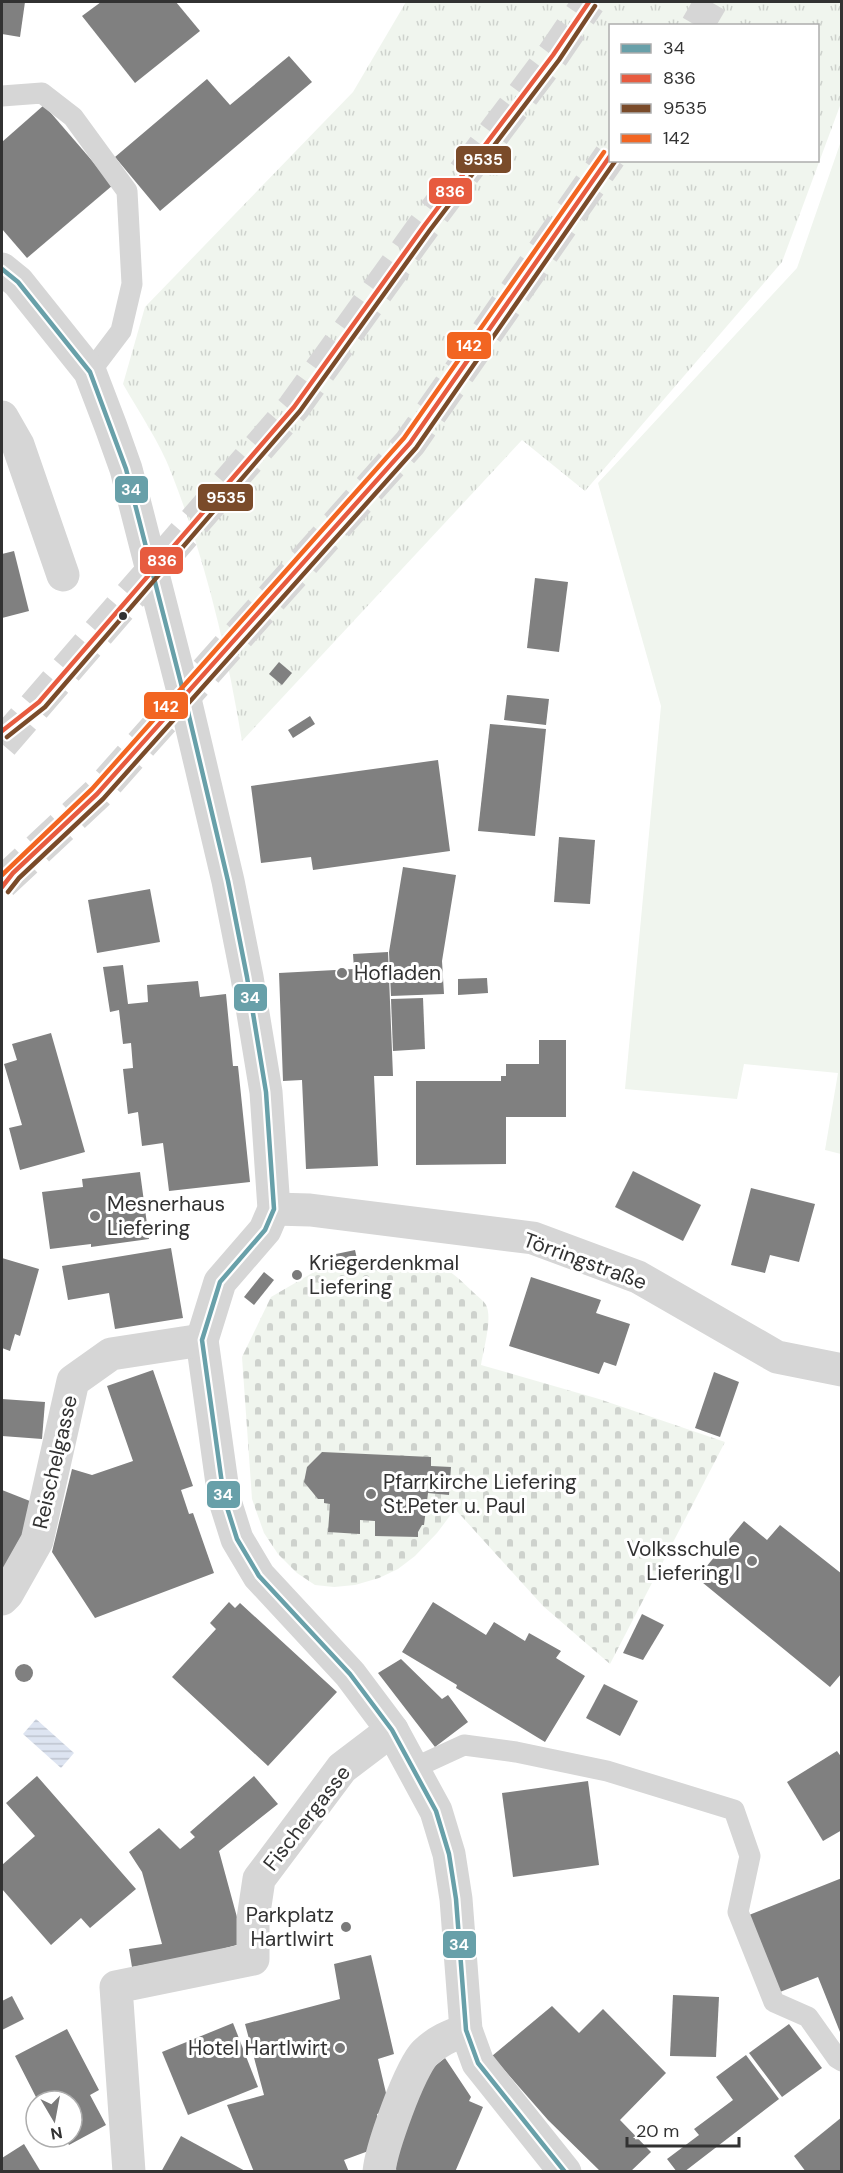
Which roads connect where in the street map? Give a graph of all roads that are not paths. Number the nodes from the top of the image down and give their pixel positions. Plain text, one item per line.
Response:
1 (2, 96) edge
2 (7, 271) edge
3 (90, 372) junction
4 (2, 417) edge
5 (63, 575) dead end
6 (274, 1209) junction
7 (202, 1340) junction
8 (842, 1370) edge
9 (2, 1599) edge
10 (392, 1730) junction
11 (414, 1768) junction
12 (466, 2031) junction
13 (842, 2061) edge
14 (129, 2172) edge
15 (379, 2172) edge
16 (565, 2172) edge

1 - 3 lane
2 - 3 street
3 - 6 street
4 - 5 street
6 - 7 street
6 - 8 street, Törringstraße
7 - 9 street, Reischelgasse
7 - 10 street
10 - 11 street
10 - 14 street, Fischergasse
11 - 12 street
11 - 13 lane
12 - 15 street
12 - 16 street

